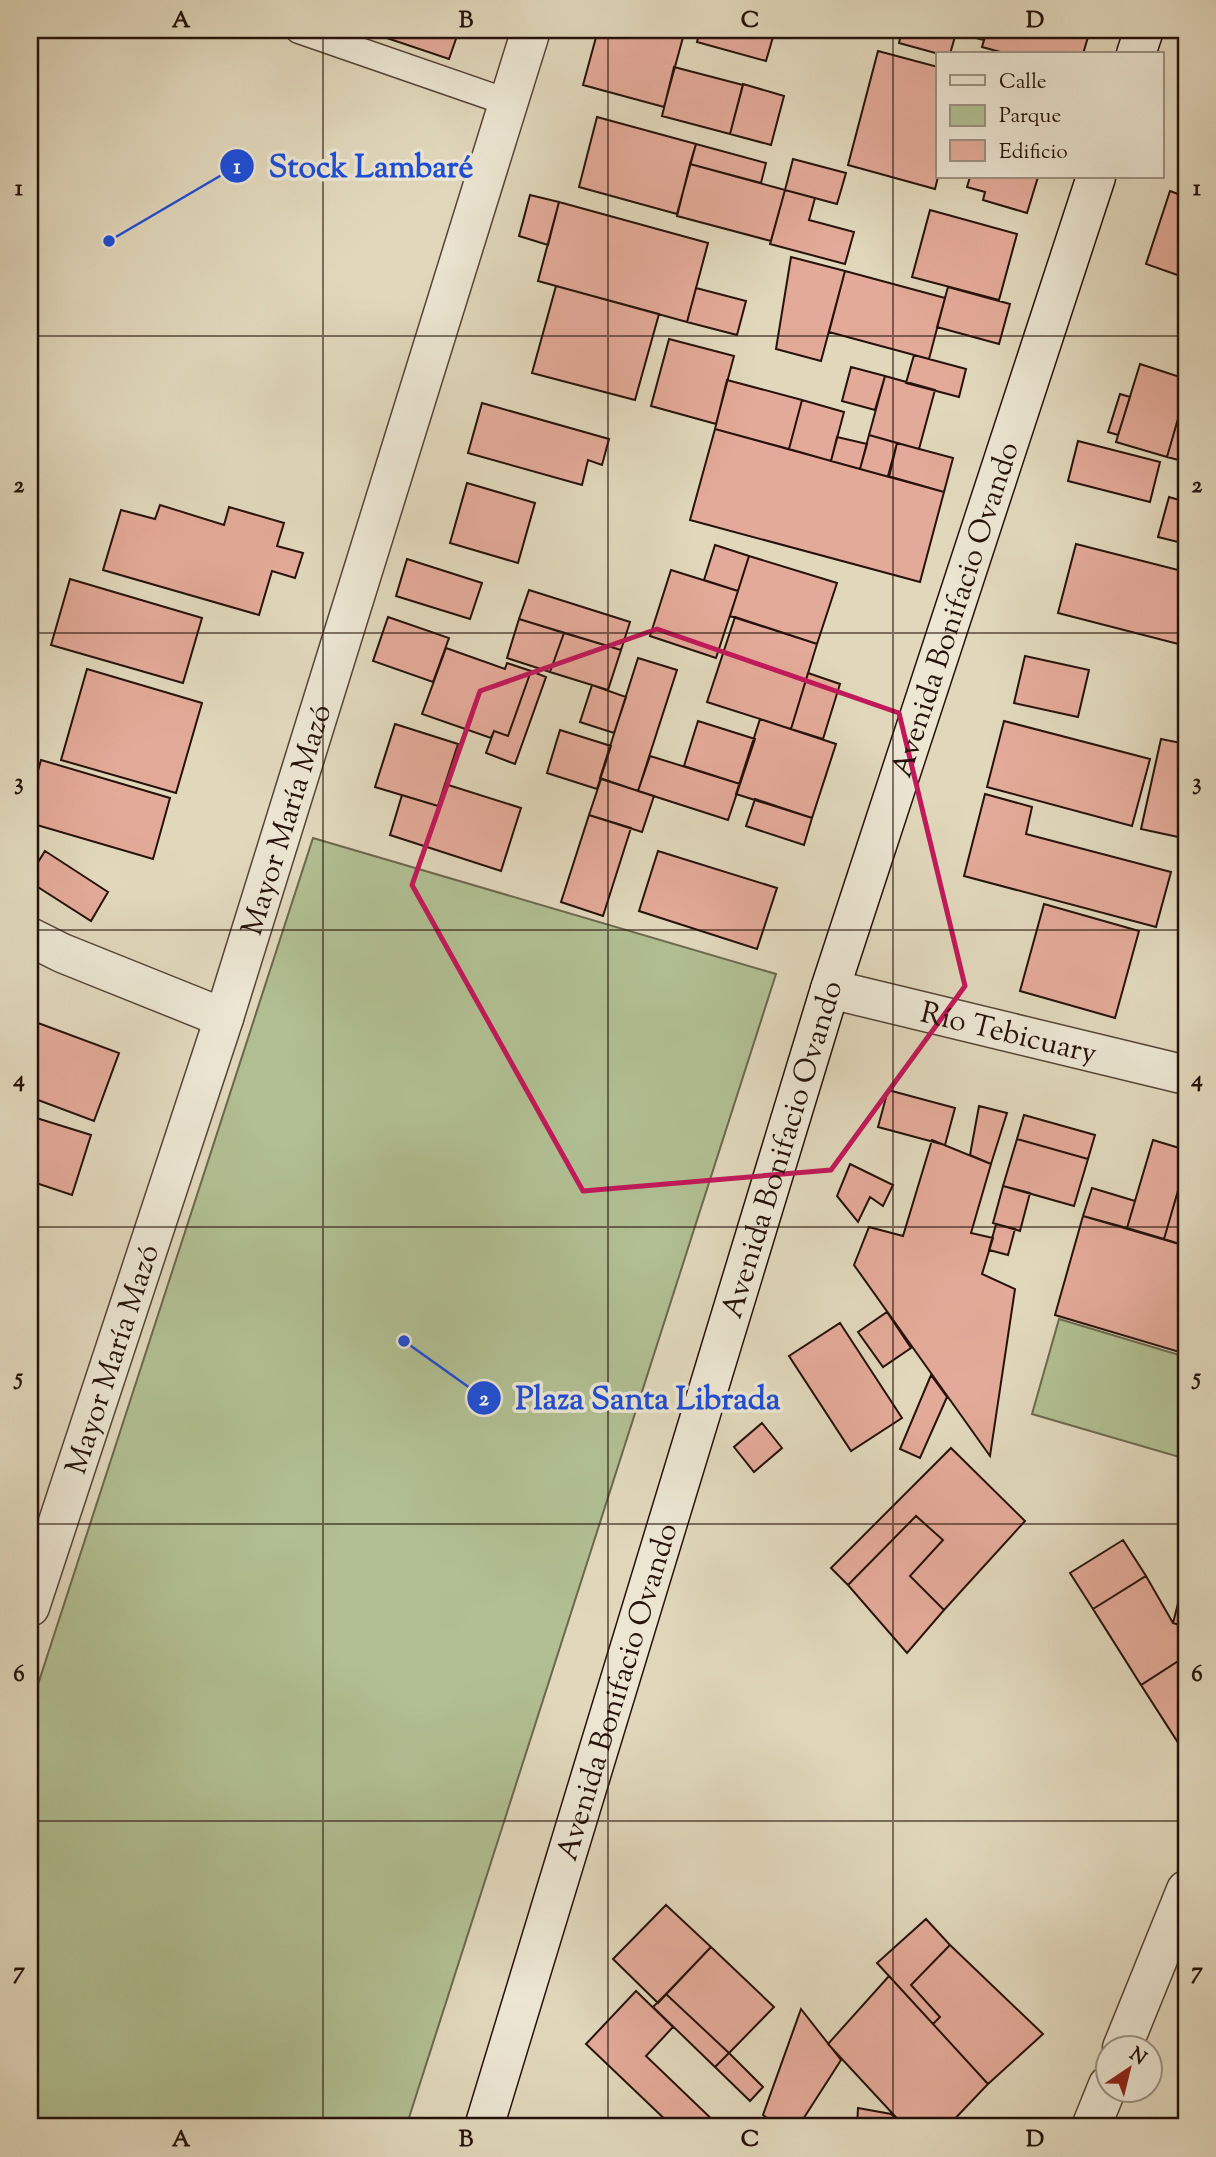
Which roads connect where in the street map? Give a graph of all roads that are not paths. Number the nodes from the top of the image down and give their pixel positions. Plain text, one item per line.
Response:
1 (299, 30) edge
2 (531, 30) edge
3 (1144, 30) edge
4 (1137, 52) edge
5 (507, 102) junction
6 (1096, 178) edge
7 (30, 937) edge
8 (830, 989) junction
9 (224, 1018) junction
10 (1186, 1075) edge
11 (30, 1607) edge
12 (1186, 1890) edge
13 (1128, 2035) edge
14 (1100, 2104) edge
15 (484, 2127) edge
16 (1091, 2127) edge

1 - 5 lane
2 - 5 street, Mayor María Mazó
3 - 4 street
5 - 9 street, Mayor María Mazó
6 - 8 street, Avenida Bonifacio Ovando
7 - 9 street
8 - 10 street, Río Tebicuary
8 - 15 street, Avenida Bonifacio Ovando
9 - 11 street, Mayor María Mazó
12 - 13 street
14 - 16 street

